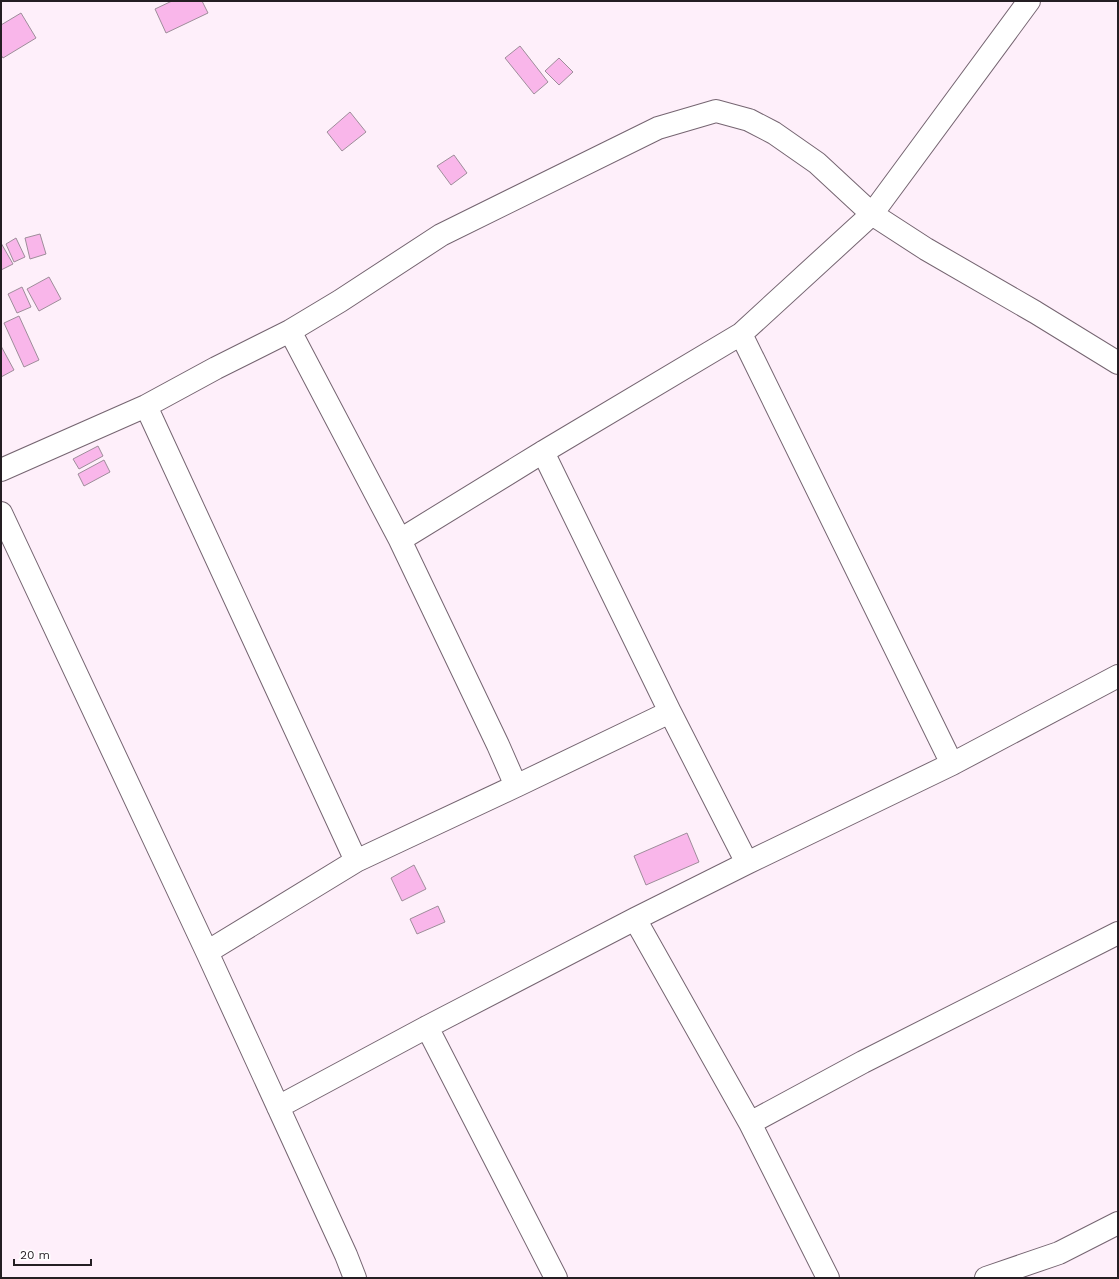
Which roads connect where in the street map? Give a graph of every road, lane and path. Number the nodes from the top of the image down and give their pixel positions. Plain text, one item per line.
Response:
1 (1029, 1) edge
2 (872, 214) junction
3 (290, 331) junction
4 (741, 334) junction
5 (1118, 363) edge
6 (146, 406) junction
7 (543, 452) junction
8 (1, 470) edge
9 (1, 513) edge
10 (400, 540) junction
11 (1118, 676) edge
12 (670, 712) junction
13 (952, 764) junction
14 (516, 786) junction
15 (356, 861) junction
16 (747, 864) junction
17 (635, 919) junction
18 (1118, 933) edge
19 (207, 952) junction
20 (427, 1027) junction
21 (278, 1107) junction
22 (750, 1123) junction
23 (1118, 1223) edge
24 (355, 1278) edge
25 (556, 1278) edge
26 (828, 1278) edge
27 (986, 1278) edge

1 - 2 street
2 - 3 street
2 - 4 street
2 - 5 street
3 - 6 street
3 - 10 street
4 - 7 street
4 - 13 street
6 - 8 street
6 - 15 street
7 - 10 street
7 - 12 street
9 - 19 street
10 - 14 street
11 - 13 street
12 - 14 street
12 - 16 street
13 - 16 street
14 - 15 street
15 - 19 street
16 - 17 street
17 - 20 street
17 - 22 street
18 - 22 street
19 - 21 street
20 - 21 street
20 - 25 street
21 - 24 street
22 - 26 street
23 - 27 street

